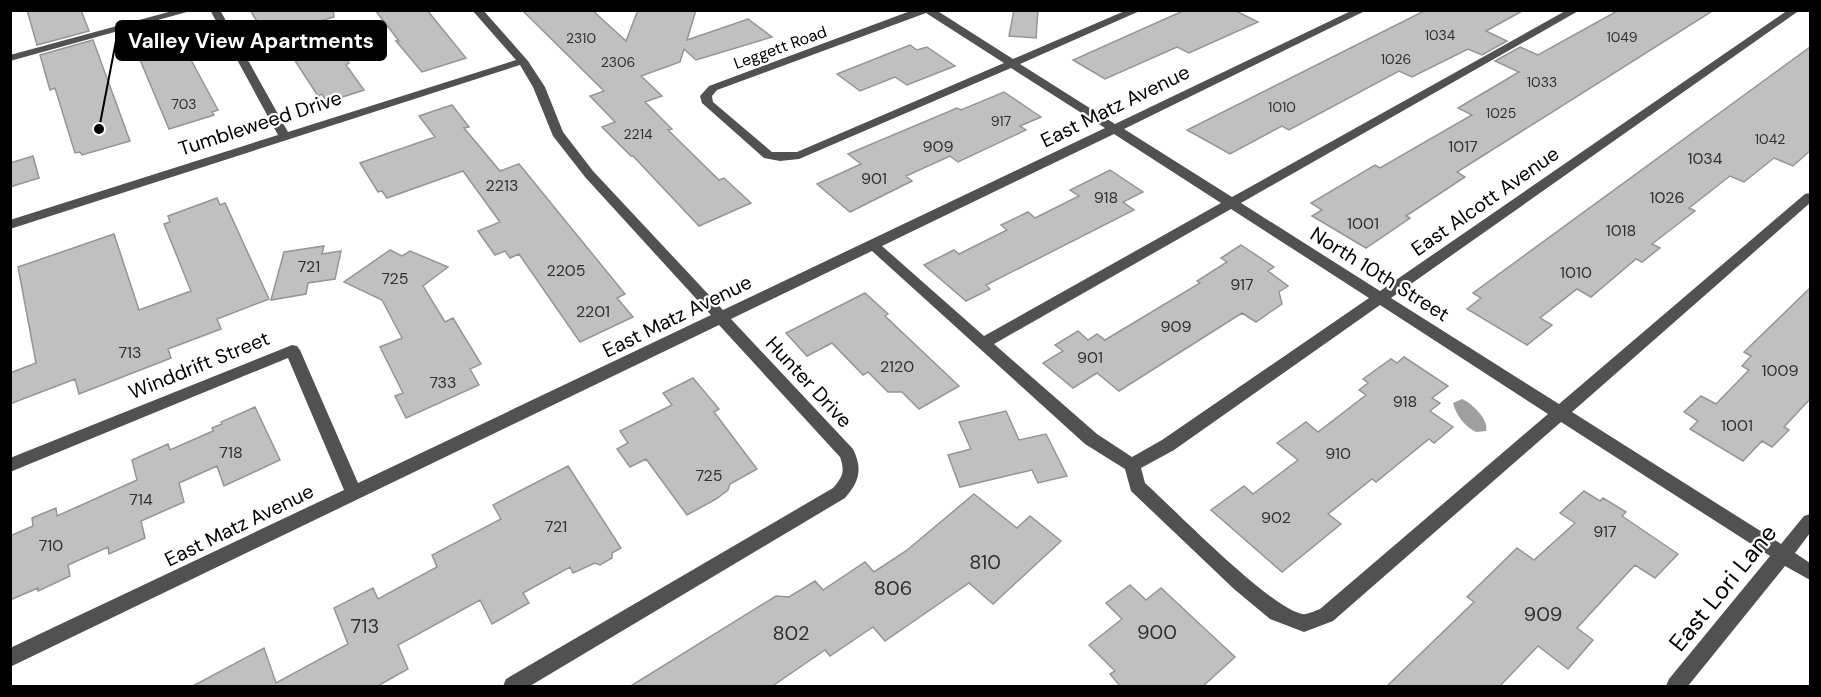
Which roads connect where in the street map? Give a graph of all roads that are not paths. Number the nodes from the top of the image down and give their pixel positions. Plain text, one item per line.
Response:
1 (189, 10) edge
2 (215, 10) edge
3 (477, 10) edge
4 (926, 10) edge
5 (1137, 10) edge
6 (1362, 10) edge
7 (1575, 10) edge
8 (1795, 10) edge
9 (10, 58) edge
10 (523, 61) junction
11 (1010, 64) junction
12 (1113, 130) junction
13 (284, 136) junction
14 (1810, 197) edge
15 (1232, 205) junction
16 (10, 225) edge
17 (873, 245) junction
18 (1380, 297) junction
19 (720, 319) junction
20 (983, 343) junction
21 (1561, 412) junction
22 (10, 465) edge
23 (1132, 465) junction
24 (354, 494) junction
25 (1810, 521) edge
26 (1783, 554) junction
27 (1810, 572) edge
28 (10, 658) edge
29 (513, 687) edge
30 (1676, 687) edge

1 - 9 street
2 - 13 street
3 - 10 street, Hunter Drive
4 - 11 street, North 10th Street
4 - 11 street, Leggett Road
5 - 11 street
6 - 12 street, East Matz Avenue
7 - 15 street
8 - 18 street, East Alcott Avenue
10 - 13 street, Tumbleweed Drive
10 - 19 street, Hunter Drive
11 - 12 street, North 10th Street
12 - 15 street, North 10th Street
12 - 17 street, East Matz Avenue
13 - 16 street, Tumbleweed Drive
14 - 21 street
15 - 18 street, North 10th Street
15 - 20 street
17 - 19 street, East Matz Avenue
17 - 20 street
18 - 21 street, North 10th Street
18 - 23 street, East Alcott Avenue
19 - 24 street, East Matz Avenue
19 - 29 street, Hunter Drive
20 - 23 street
21 - 23 street
21 - 26 street, North 10th Street
22 - 24 street, Winddrift Street
24 - 28 street, East Matz Avenue
25 - 26 street, East Lori Lane
26 - 27 street, North 10th Street
26 - 30 street, East Lori Lane

